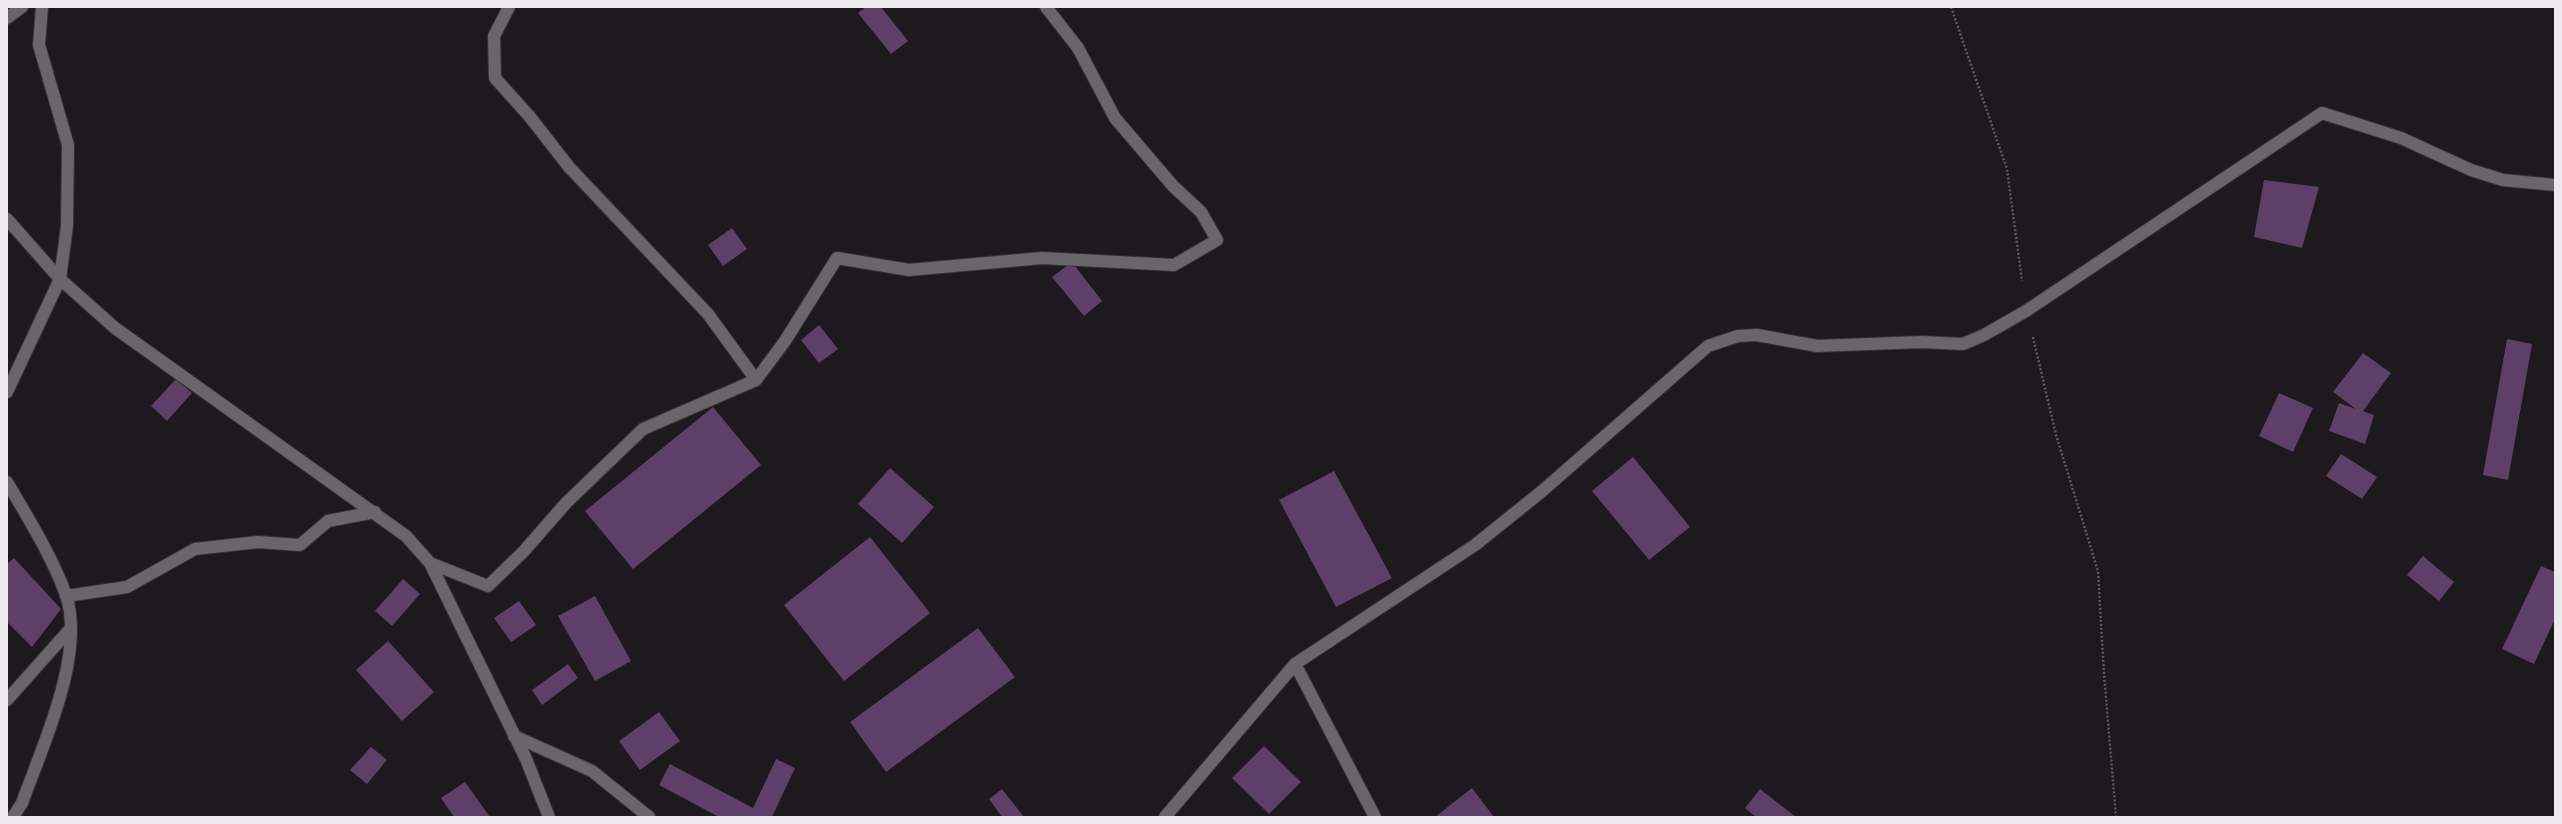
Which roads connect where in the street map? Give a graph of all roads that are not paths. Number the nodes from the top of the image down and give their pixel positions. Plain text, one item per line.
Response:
1 (22, 7) edge
2 (42, 7) edge
3 (509, 7) edge
4 (1046, 7) edge
5 (7, 18) edge
6 (2555, 185) edge
7 (7, 219) edge
8 (60, 279) junction
9 (756, 380) junction
10 (7, 392) edge
11 (7, 482) edge
12 (375, 512) junction
13 (430, 563) junction
14 (66, 596) junction
15 (71, 628) junction
16 (1295, 664) junction
17 (7, 700) edge
18 (514, 736) junction
19 (13, 817) edge
20 (549, 817) edge
21 (649, 817) edge
22 (1165, 817) edge
23 (1375, 817) edge

1 - 5 street
2 - 8 street
3 - 9 street
4 - 9 street
6 - 16 street
7 - 8 street
8 - 10 street
8 - 12 street
9 - 13 street
11 - 14 street
12 - 13 street
12 - 14 street
13 - 18 street
14 - 15 street
15 - 17 street
15 - 19 street
16 - 22 street
16 - 23 street
18 - 20 street
18 - 21 street

